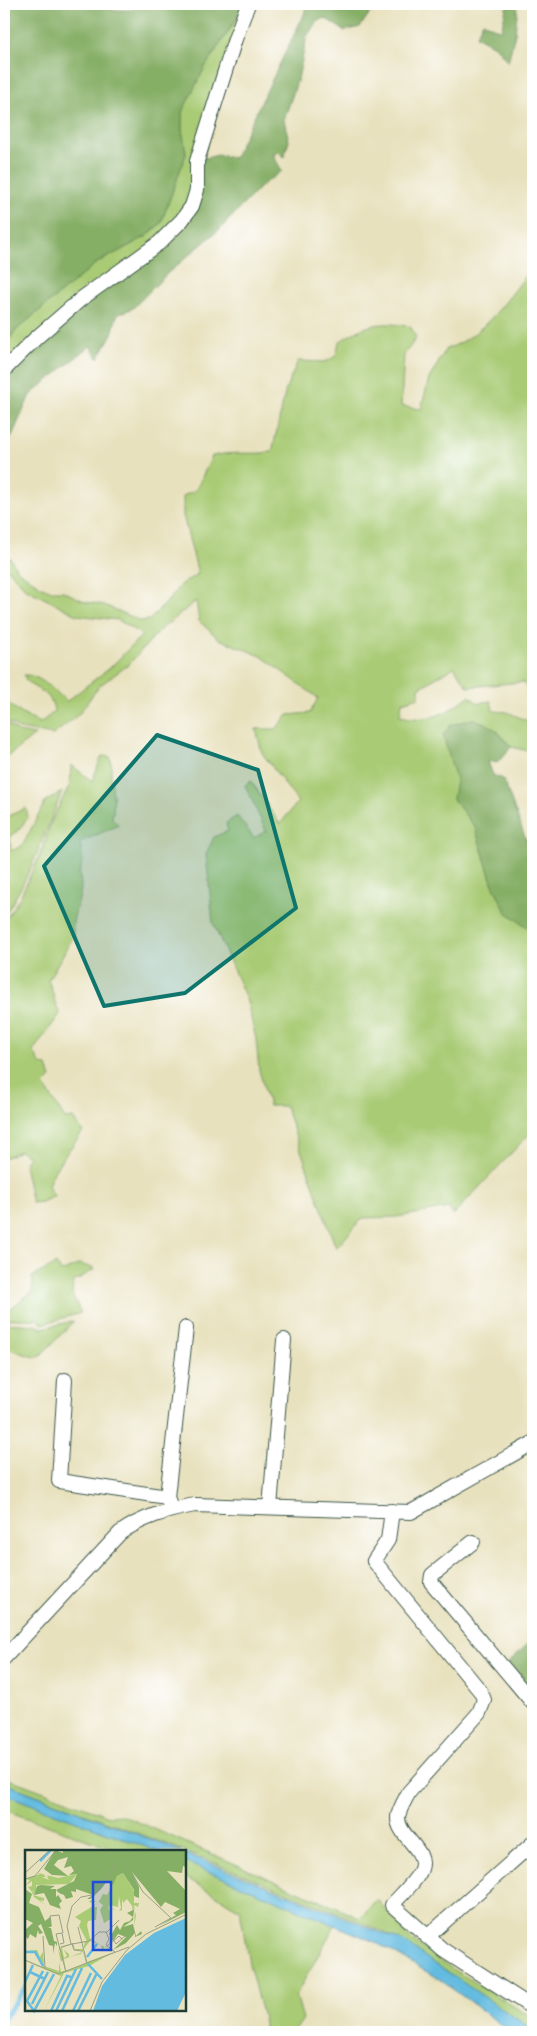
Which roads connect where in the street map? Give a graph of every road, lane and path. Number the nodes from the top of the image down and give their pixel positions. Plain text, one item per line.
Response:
1 (248, 4) edge
2 (4, 370) edge
3 (186, 1328) dead end
4 (284, 1340) dead end
5 (64, 1380) dead end
6 (533, 1443) edge
7 (169, 1503) junction
8 (270, 1507) junction
9 (392, 1511) junction
10 (472, 1542) dead end
11 (4, 1658) edge
12 (533, 1703) edge
13 (533, 1843) edge
14 (427, 1937) junction
15 (533, 2008) edge

1 - 2 street
3 - 7 street
4 - 8 street
5 - 7 street
6 - 9 street
7 - 8 street
7 - 11 street
8 - 9 street
9 - 14 street
10 - 12 street
13 - 14 street
14 - 15 street

